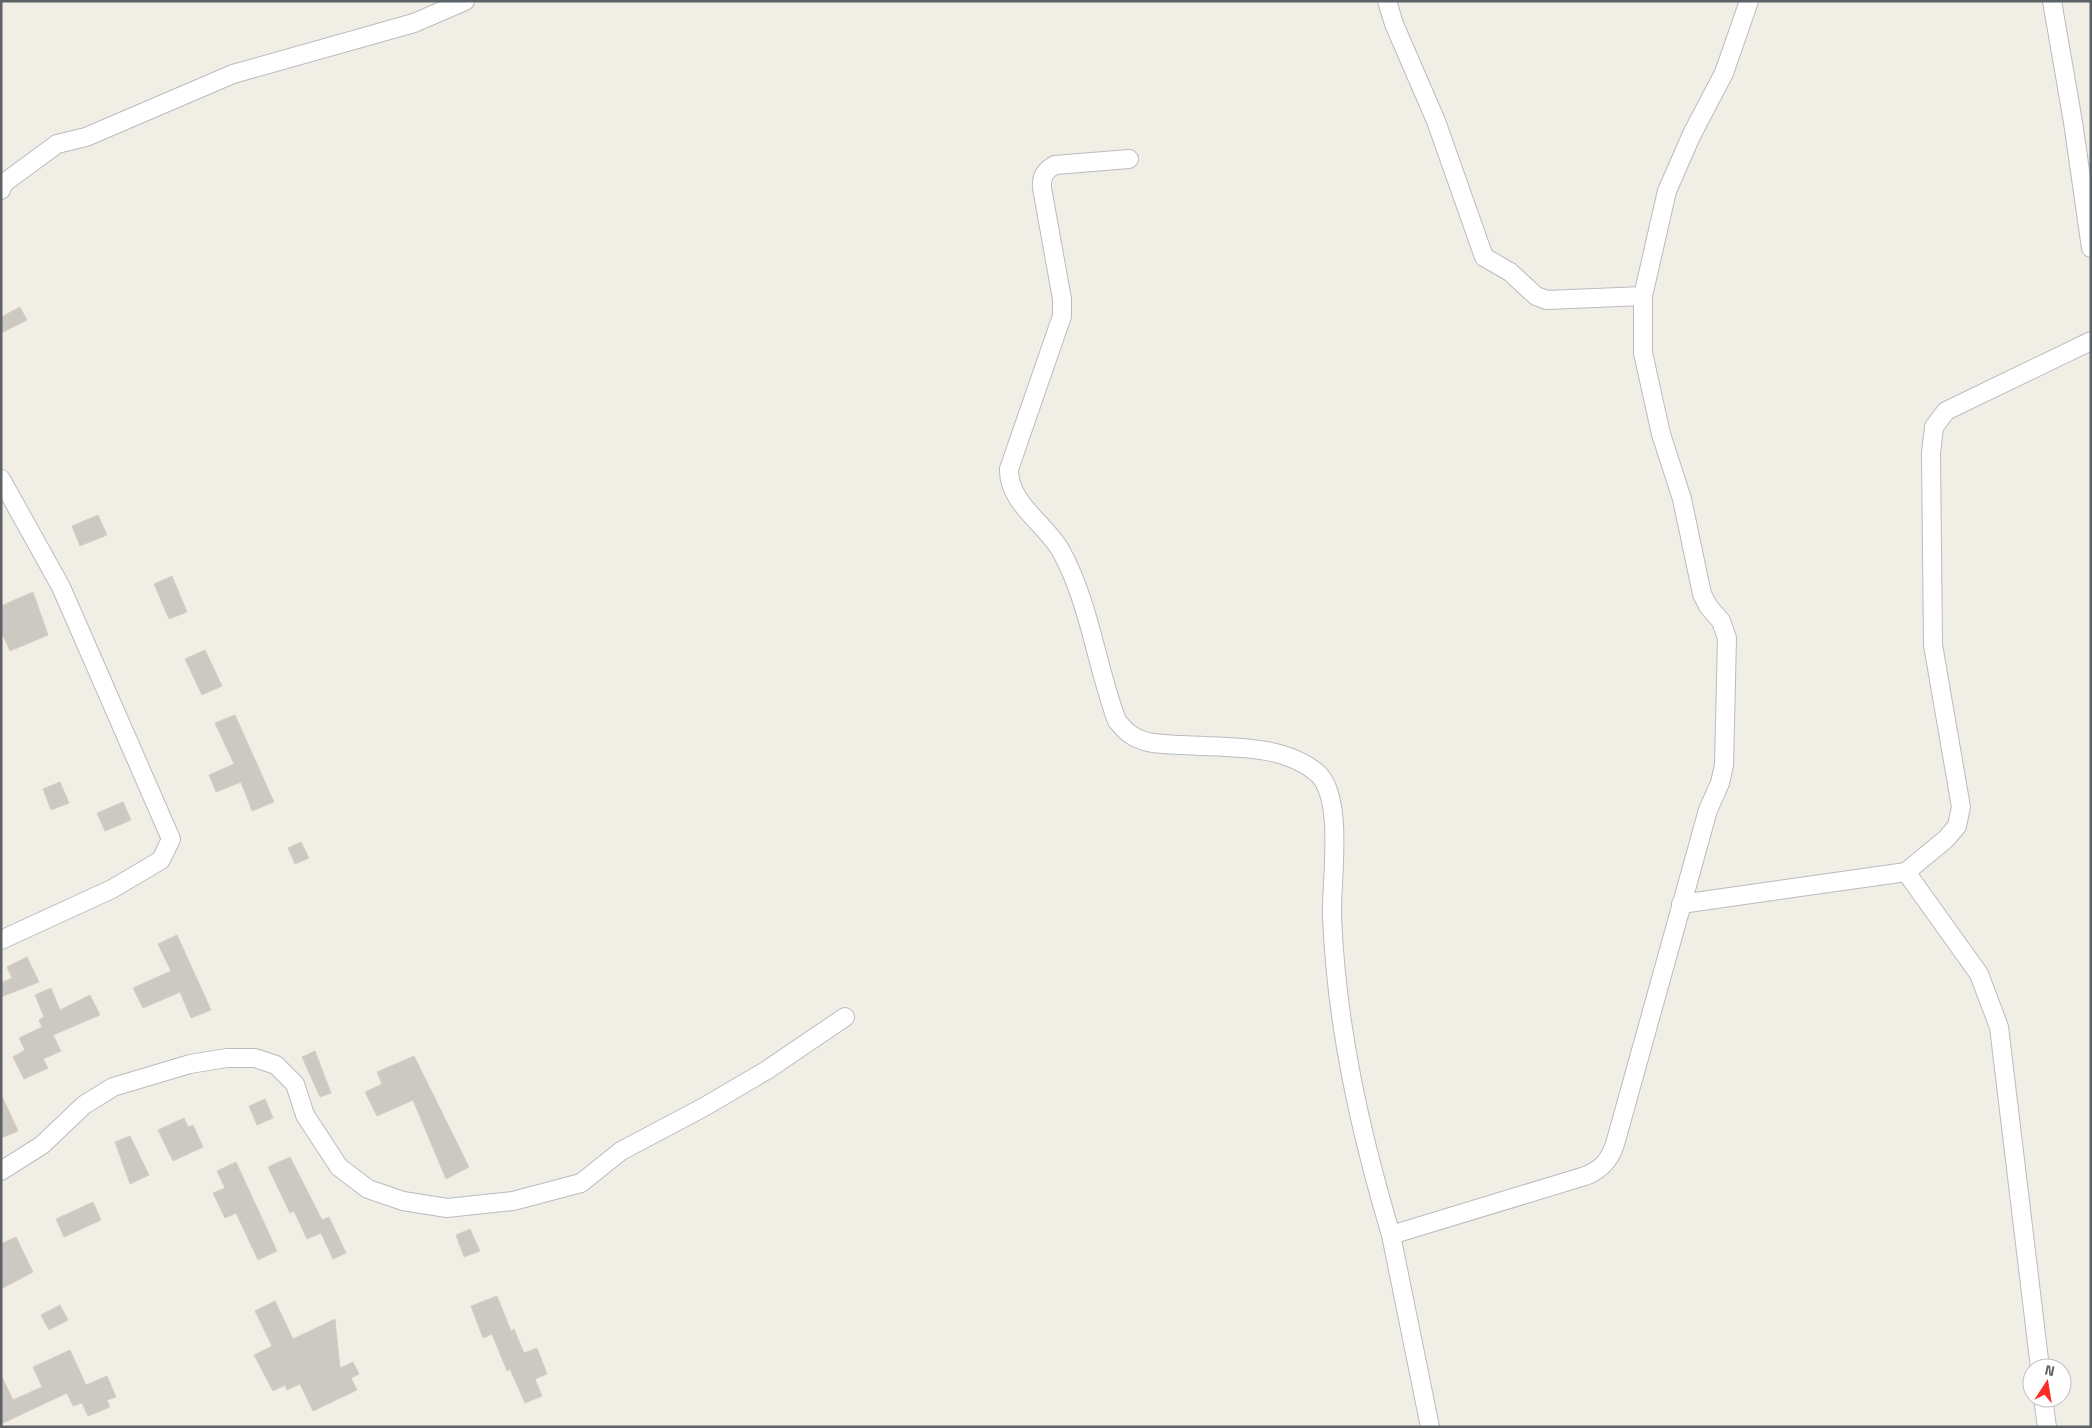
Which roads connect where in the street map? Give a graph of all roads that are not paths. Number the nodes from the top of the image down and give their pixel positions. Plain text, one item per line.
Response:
1 (466, 1) edge
2 (1388, 1) edge
3 (1749, 1) edge
4 (2052, 1) edge
5 (1129, 159) dead end
6 (2, 185) edge
7 (2091, 248) edge
8 (1643, 296) junction
9 (2091, 341) edge
10 (1, 479) edge
11 (1906, 872) junction
12 (1681, 904) junction
13 (1, 940) edge
14 (845, 1017) dead end
15 (1, 1171) edge
16 (1391, 1235) junction
17 (2039, 1358) edge
18 (2044, 1408) edge
19 (1430, 1427) edge
20 (2046, 1427) edge

1 - 6 street
2 - 8 street
3 - 8 street
4 - 7 street
5 - 16 street
8 - 12 street
9 - 11 street
10 - 13 street
11 - 12 street
11 - 17 street
12 - 16 street
14 - 15 street
16 - 19 street
18 - 20 street

